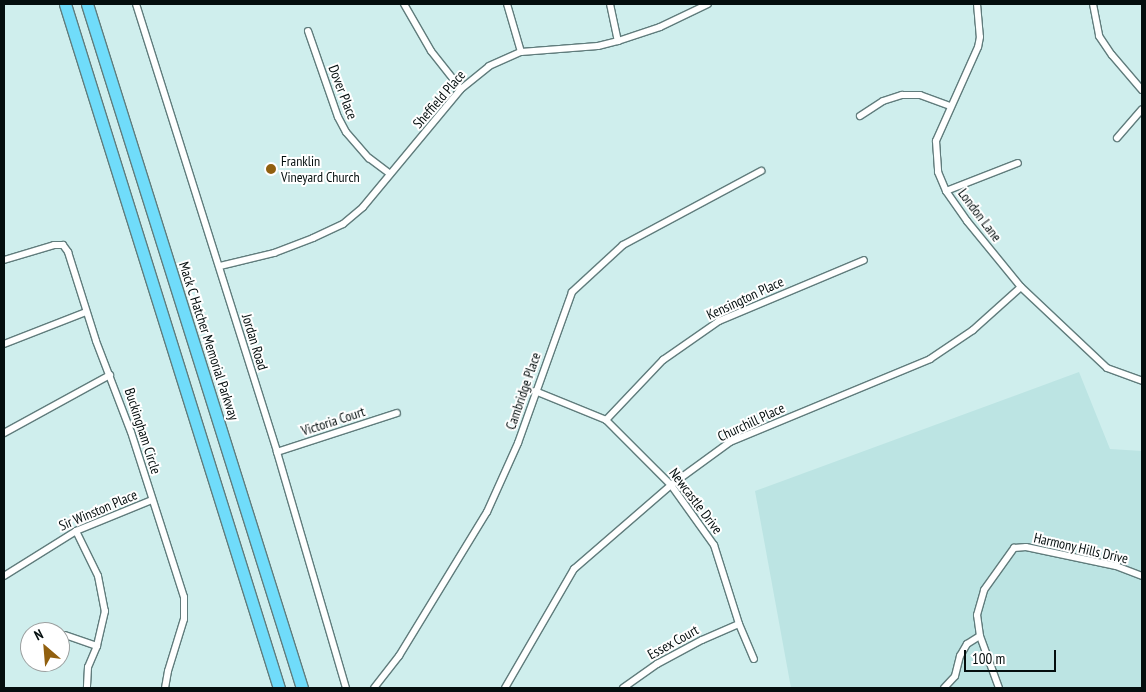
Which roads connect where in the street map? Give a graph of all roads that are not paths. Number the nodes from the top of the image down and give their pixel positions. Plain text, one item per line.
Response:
1 (65, 4) edge
2 (87, 4) edge
3 (136, 4) edge
4 (404, 4) edge
5 (507, 4) edge
6 (610, 4) edge
7 (708, 4) edge
8 (977, 4) edge
9 (1092, 4) edge
10 (308, 31) dead end
11 (618, 41) junction
12 (521, 52) junction
13 (461, 89) junction
14 (1142, 90) edge
15 (950, 106) junction
16 (1142, 109) edge
17 (860, 116) dead end
18 (1117, 138) dead end
19 (1018, 163) dead end
20 (761, 171) dead end
21 (390, 174) junction
22 (946, 191) junction
23 (4, 260) edge
24 (864, 260) dead end
25 (220, 266) junction
26 (1021, 287) junction
27 (86, 312) junction
28 (4, 344) edge
29 (110, 375) junction
30 (1142, 381) edge
31 (535, 391) junction
32 (398, 413) dead end
33 (606, 420) junction
34 (4, 433) edge
35 (277, 452) junction
36 (671, 485) junction
37 (152, 500) junction
38 (76, 531) junction
39 (4, 576) edge
40 (1142, 576) edge
41 (739, 624) junction
42 (980, 636) junction
43 (70, 637) edge
44 (97, 646) junction
45 (754, 659) dead end
46 (87, 688) edge
47 (165, 688) edge
48 (279, 688) edge
49 (302, 688) edge
50 (346, 688) edge
51 (374, 688) edge
52 (505, 688) edge
53 (623, 688) edge
54 (944, 688) edge
55 (999, 688) edge

1 - 48 highway
2 - 49 highway, Mack C Hatcher Memorial Parkway
3 - 25 street, Jordan Road
4 - 13 street
5 - 12 street
6 - 11 street
7 - 11 street, Sheffield Place
8 - 15 street, London Lane
9 - 14 street
10 - 21 street, Dover Place
11 - 12 street, Sheffield Place
12 - 13 street, Sheffield Place
13 - 21 street, Sheffield Place
15 - 17 street
15 - 22 street, London Lane
16 - 18 street
19 - 22 street
20 - 31 street, Cambridge Place
21 - 25 street, Sheffield Place
22 - 26 street, London Lane
23 - 27 street, Buckingham Circle
24 - 33 street, Kensington Place
25 - 35 street, Jordan Road
26 - 30 street, London Lane
26 - 36 street, Churchill Place
27 - 28 street
27 - 29 street, Buckingham Circle
29 - 34 street
29 - 37 street, Buckingham Circle
31 - 33 street, Newcastle Drive
31 - 51 street, Cambridge Place
32 - 35 street, Victoria Court
33 - 36 street, Newcastle Drive
35 - 50 street, Jordan Road
36 - 41 street, Newcastle Drive
36 - 52 street, Churchill Place
37 - 38 street, Sir Winston Place
37 - 47 street, Buckingham Circle
38 - 39 street, Sir Winston Place
38 - 44 street
40 - 42 street, Harmony Hills Drive
41 - 45 street, Newcastle Drive
41 - 53 street, Essex Court
42 - 54 street
42 - 55 street
43 - 44 street
44 - 46 street

